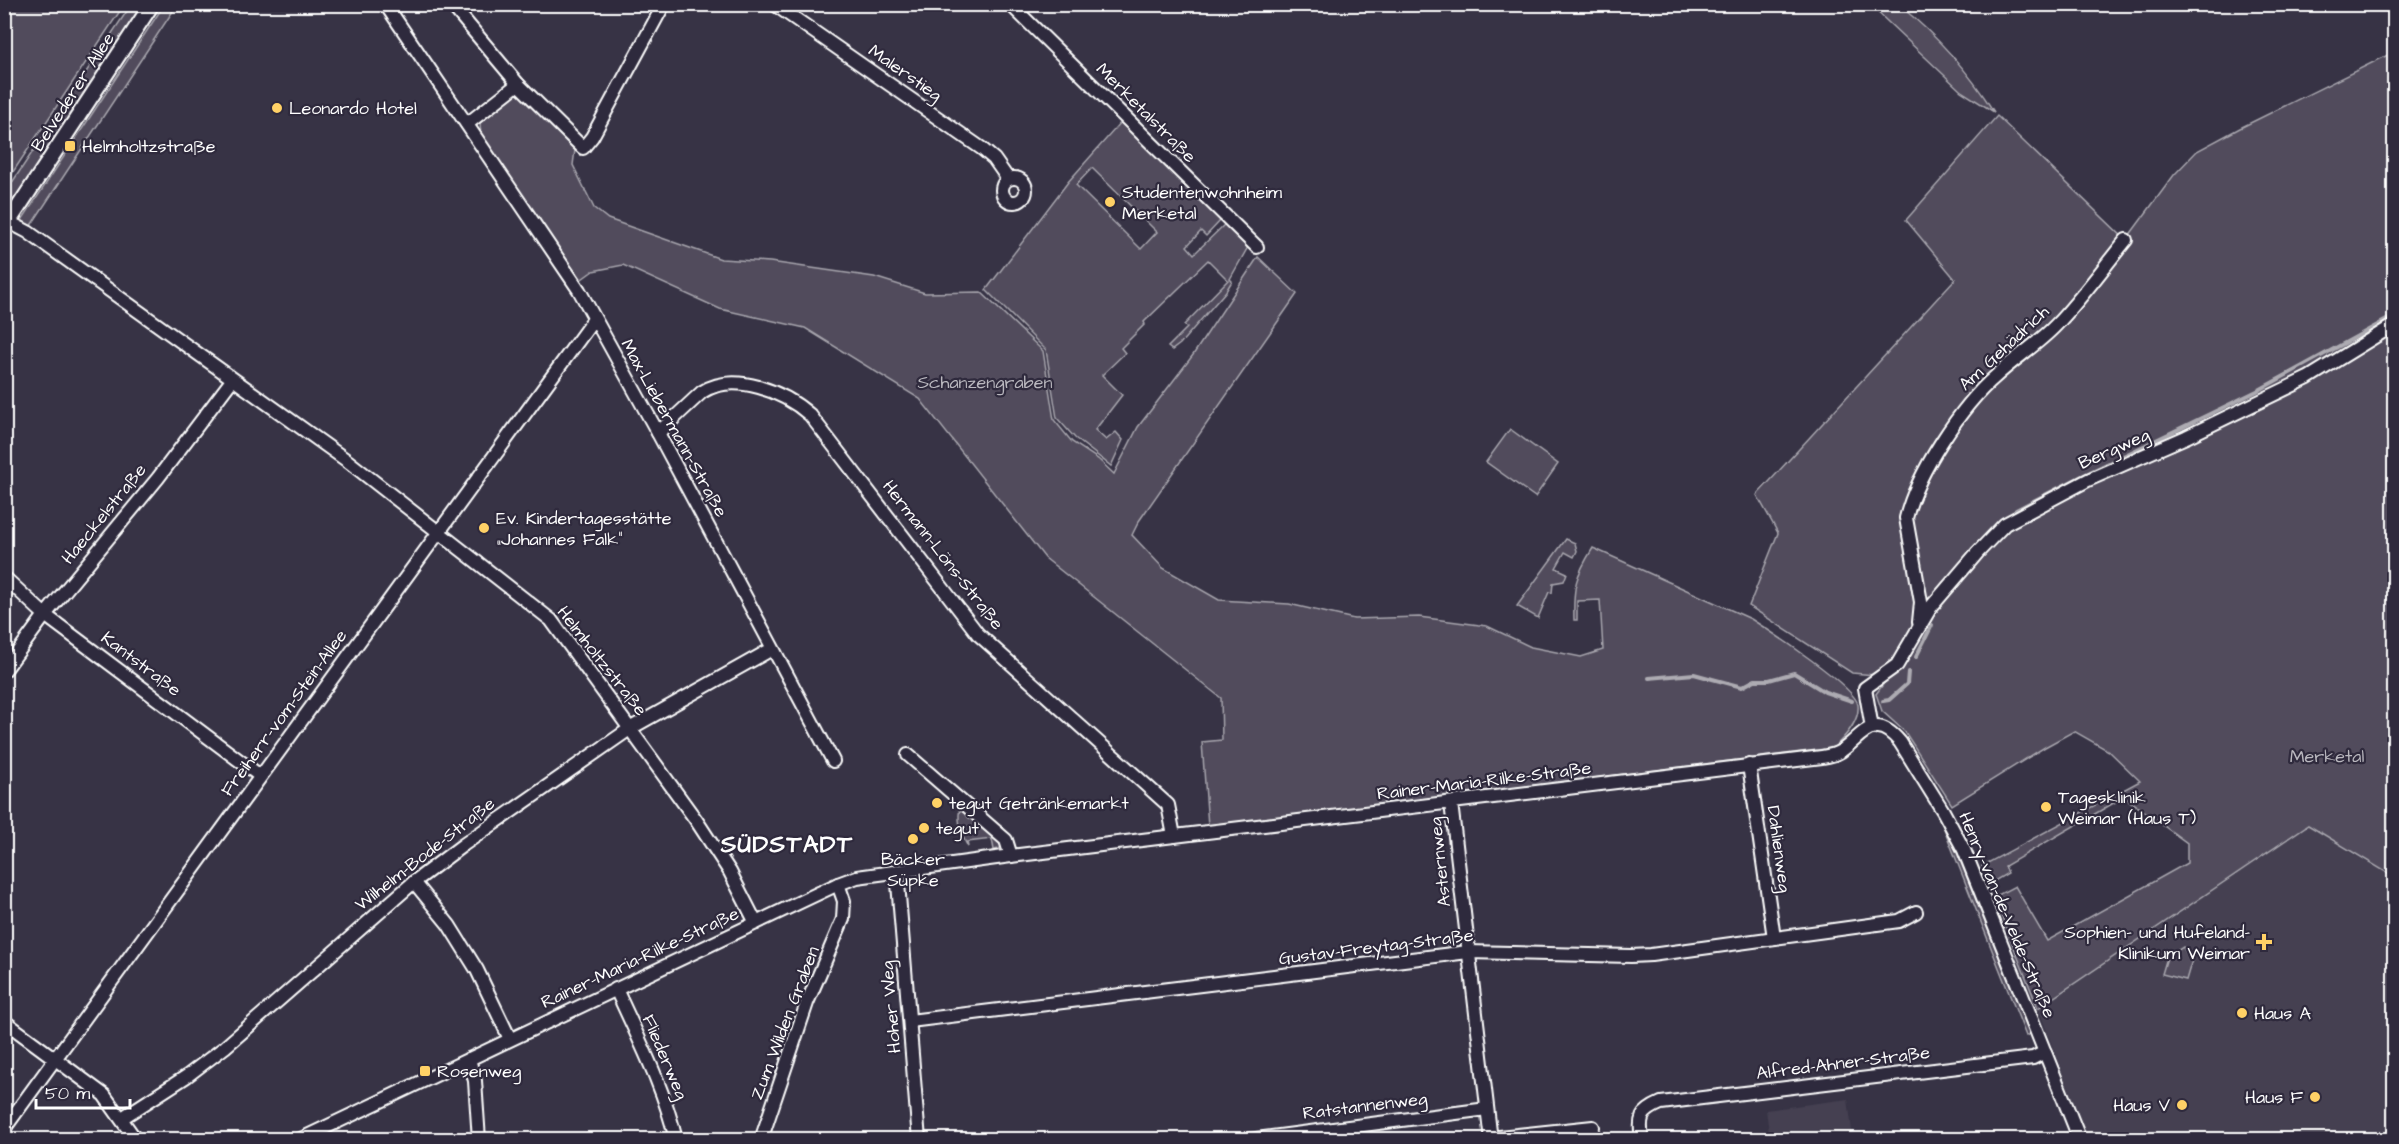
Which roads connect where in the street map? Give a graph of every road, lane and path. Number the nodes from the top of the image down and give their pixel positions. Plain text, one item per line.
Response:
1 (152, 4) edge
2 (451, 4) edge
3 (664, 4) edge
4 (774, 4) edge
5 (1010, 4) edge
6 (386, 5) edge
7 (518, 84) junction
8 (467, 124) junction
9 (1008, 179) dead end
10 (7, 226) edge
11 (2126, 240) dead end
12 (1257, 247) dead end
13 (594, 319) junction
14 (2394, 325) edge
15 (232, 380) junction
16 (658, 433) junction
17 (441, 532) junction
18 (4, 577) edge
19 (45, 615) junction
20 (1918, 629) junction
21 (772, 649) junction
22 (4, 671) edge
23 (631, 728) junction
24 (1872, 728) junction
25 (908, 754) dead end
26 (833, 761) dead end
27 (1749, 765) junction
28 (260, 776) junction
29 (1451, 803) junction
30 (1174, 836) junction
31 (1011, 856) junction
32 (897, 871) junction
33 (414, 882) junction
34 (838, 884) junction
35 (1916, 912) dead end
36 (756, 923) junction
37 (1774, 938) junction
38 (1468, 952) junction
39 (616, 989) junction
40 (4, 1021) edge
41 (910, 1021) junction
42 (510, 1039) junction
43 (2045, 1052) junction
44 (55, 1058) junction
45 (469, 1059) junction
46 (1486, 1110) junction
47 (122, 1118) junction
48 (1593, 1127) dead end
49 (4, 1129) edge
50 (1490, 1139) edge
51 (136, 1140) edge
52 (299, 1140) edge
53 (479, 1140) edge
54 (676, 1140) edge
55 (761, 1140) edge
56 (919, 1140) edge
57 (1248, 1140) edge
58 (1642, 1140) edge
59 (2080, 1140) edge

1 - 10 street, Belvederer Allee
2 - 7 street
3 - 7 street
4 - 9 street, Malerstieg
5 - 12 street, Merketalstraße
6 - 8 street, Max-Liebermann-Straße
7 - 8 street
8 - 13 street, Max-Liebermann-Straße
10 - 15 street, Helmholtzstraße
11 - 20 street, Am Gehädrich
13 - 16 street, Max-Liebermann-Straße
13 - 17 street, Freiherr-vom-Stein-Allee
14 - 20 street, Bergweg
15 - 17 street, Helmholtzstraße
15 - 19 street, Haeckelstraße
16 - 21 street, Max-Liebermann-Straße
16 - 30 street, Hermann-Löns-Straße
17 - 23 street, Helmholtzstraße
17 - 28 street, Freiherr-vom-Stein-Allee
18 - 19 street, Kantstraße
19 - 22 street, Haeckelstraße
19 - 28 street, Kantstraße
20 - 24 street, Bergweg
21 - 23 street, Wilhelm-Bode-Straße
21 - 26 street, Max-Liebermann-Straße
23 - 33 street, Wilhelm-Bode-Straße
23 - 36 street, Helmholtzstraße
24 - 27 street, Rainer-Maria-Rilke-Straße
24 - 43 street, Henry-van-de-Velde-Straße
25 - 31 street
27 - 29 street, Rainer-Maria-Rilke-Straße
27 - 37 street, Dahlienweg
28 - 44 street, Freiherr-vom-Stein-Allee
29 - 30 street, Rainer-Maria-Rilke-Straße
29 - 38 street, Asternweg
30 - 31 street, Rainer-Maria-Rilke-Straße
31 - 32 street, Rainer-Maria-Rilke-Straße
32 - 34 street, Rainer-Maria-Rilke-Straße
32 - 41 street, Hoher Weg
33 - 42 street
33 - 47 street, Wilhelm-Bode-Straße
34 - 36 street, Rainer-Maria-Rilke-Straße
34 - 55 street, Zum Wilden Graben
35 - 37 street, Gustav-Freytag-Straße
36 - 39 street, Rainer-Maria-Rilke-Straße
37 - 38 street, Gustav-Freytag-Straße
38 - 41 street, Gustav-Freytag-Straße
38 - 46 street, Asternweg
39 - 42 street, Rainer-Maria-Rilke-Straße
39 - 54 street, Fliederweg
40 - 44 street
41 - 56 street, Hoher Weg
42 - 45 street, Rainer-Maria-Rilke-Straße
43 - 58 street, Alfred-Ahner-Straße
43 - 59 street, Henry-van-de-Velde-Straße
44 - 47 street
44 - 49 street, Freiherr-vom-Stein-Allee
45 - 52 street, Rainer-Maria-Rilke-Straße
45 - 53 street
46 - 50 street, Asternweg
46 - 57 street, Ratstannenweg
47 - 51 street
48 - 50 street

